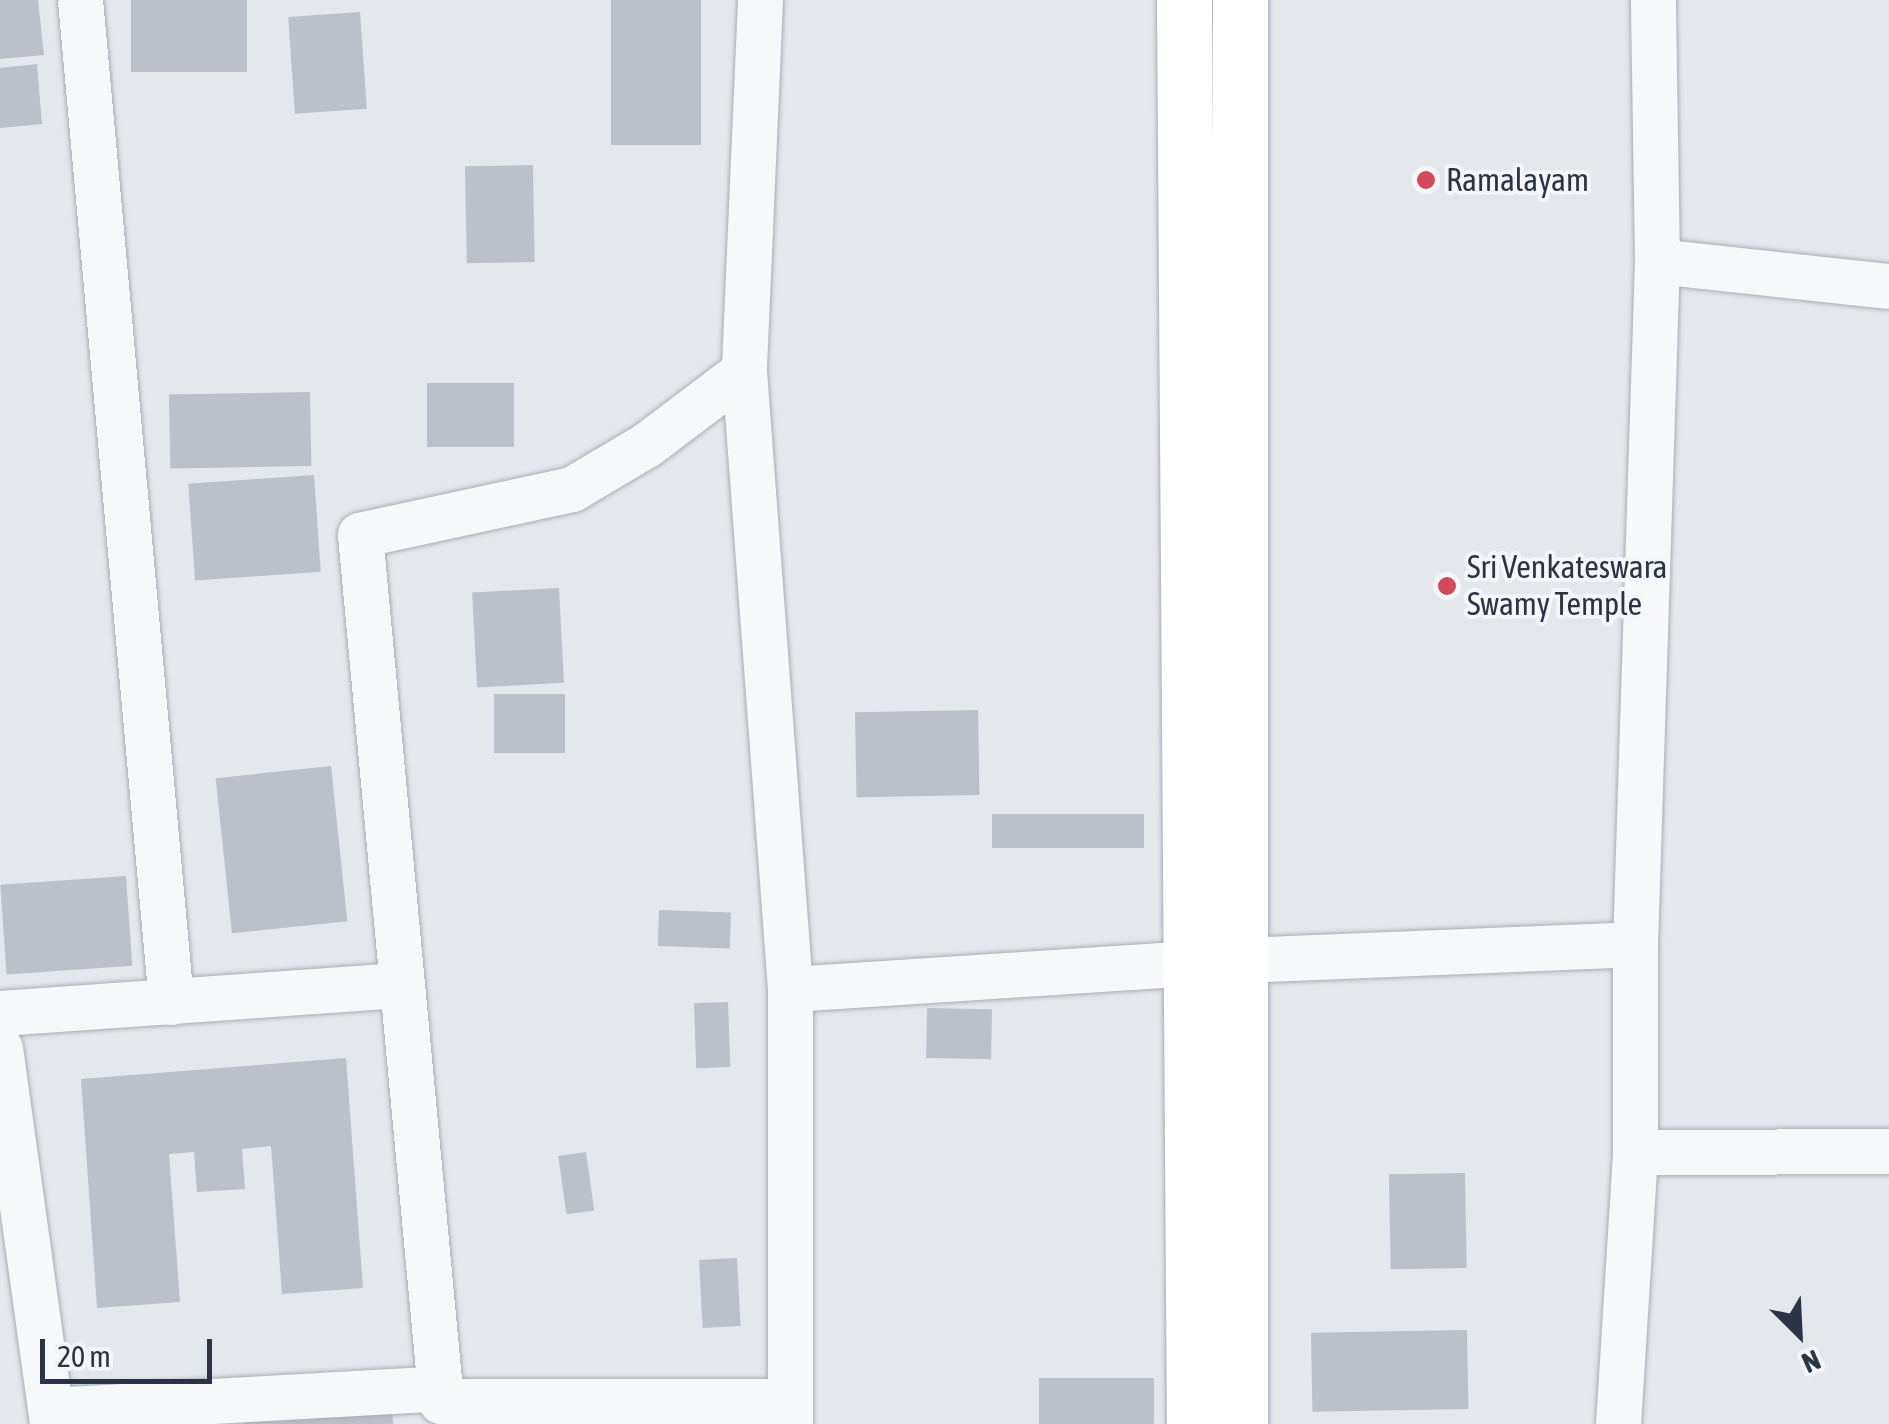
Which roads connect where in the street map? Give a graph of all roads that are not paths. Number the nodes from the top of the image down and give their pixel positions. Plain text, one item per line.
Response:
1 (80, 0) edge
2 (760, 0) edge
3 (1184, 0) edge
4 (1240, 0) edge
5 (1653, 0) edge
6 (1656, 262) junction
7 (1889, 286) edge
8 (744, 371) junction
9 (1635, 944) junction
10 (1214, 961) junction
11 (402, 985) junction
12 (790, 989) junction
13 (171, 1002) junction
14 (0, 1013) edge
15 (0, 1048) edge
16 (1889, 1151) edge
17 (1635, 1152) junction
18 (440, 1388) junction
19 (790, 1412) edge
20 (51, 1417) edge
21 (1194, 1424) edge
22 (1240, 1424) edge
23 (1618, 1424) edge

1 - 13 street
2 - 8 street
3 - 10 street
4 - 10 street
5 - 6 street
6 - 7 street
6 - 9 street
8 - 11 street
8 - 12 street
9 - 10 street
9 - 17 street
10 - 12 street
10 - 21 street
10 - 22 street
11 - 13 street
11 - 18 street
12 - 19 street
13 - 14 street
15 - 20 street
16 - 17 street
17 - 23 street
18 - 19 street
18 - 20 street

